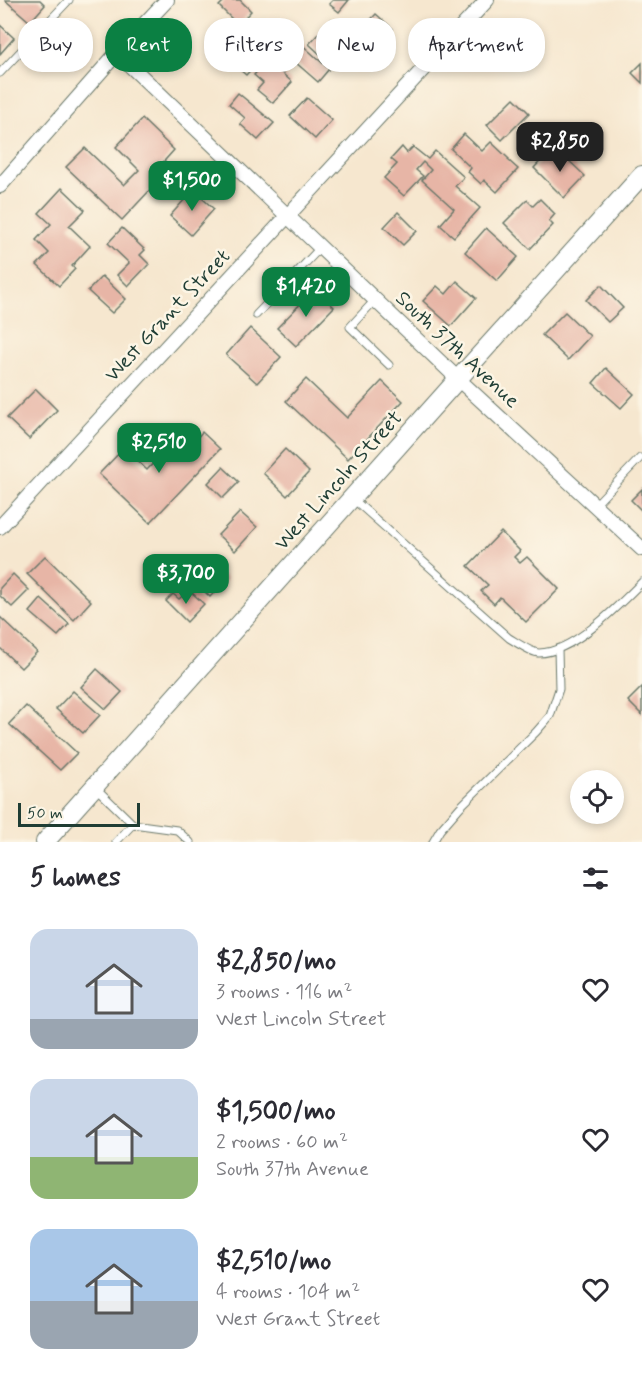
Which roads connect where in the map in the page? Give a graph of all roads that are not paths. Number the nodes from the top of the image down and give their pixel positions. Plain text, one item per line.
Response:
1 (69, 0) edge
2 (167, 0) edge
3 (487, 0) edge
4 (150, 18) edge
5 (105, 67) edge
6 (137, 72) edge
7 (0, 73) edge
8 (642, 176) edge
9 (0, 186) edge
10 (287, 216) junction
11 (320, 248) junction
12 (375, 300) junction
13 (256, 315) dead end
14 (389, 365) dead end
15 (458, 379) junction
16 (640, 458) dead end
17 (352, 498) junction
18 (595, 505) junction
19 (0, 526) edge
20 (642, 549) edge
21 (642, 582) edge
22 (558, 649) junction
23 (94, 787) junction
24 (133, 824) junction
25 (45, 842) edge
26 (116, 842) edge
27 (190, 842) edge
28 (433, 842) edge

1 - 7 lane
2 - 4 street
3 - 10 street, West Grant Street
5 - 9 street
6 - 10 street, South 37th Avenue
8 - 15 street, West Lincoln Street
10 - 11 street, South 37th Avenue
10 - 19 street, West Grant Street
11 - 12 street, South 37th Avenue
11 - 13 lane
12 - 14 lane
12 - 15 street, South 37th Avenue
15 - 17 street, West Lincoln Street
15 - 18 street, South 37th Avenue
16 - 18 lane
17 - 22 lane
17 - 23 street, West Lincoln Street
18 - 20 street, South 37th Avenue
21 - 22 lane
22 - 28 lane
23 - 24 lane
23 - 25 street, West Lincoln Street
24 - 26 lane
24 - 27 lane

